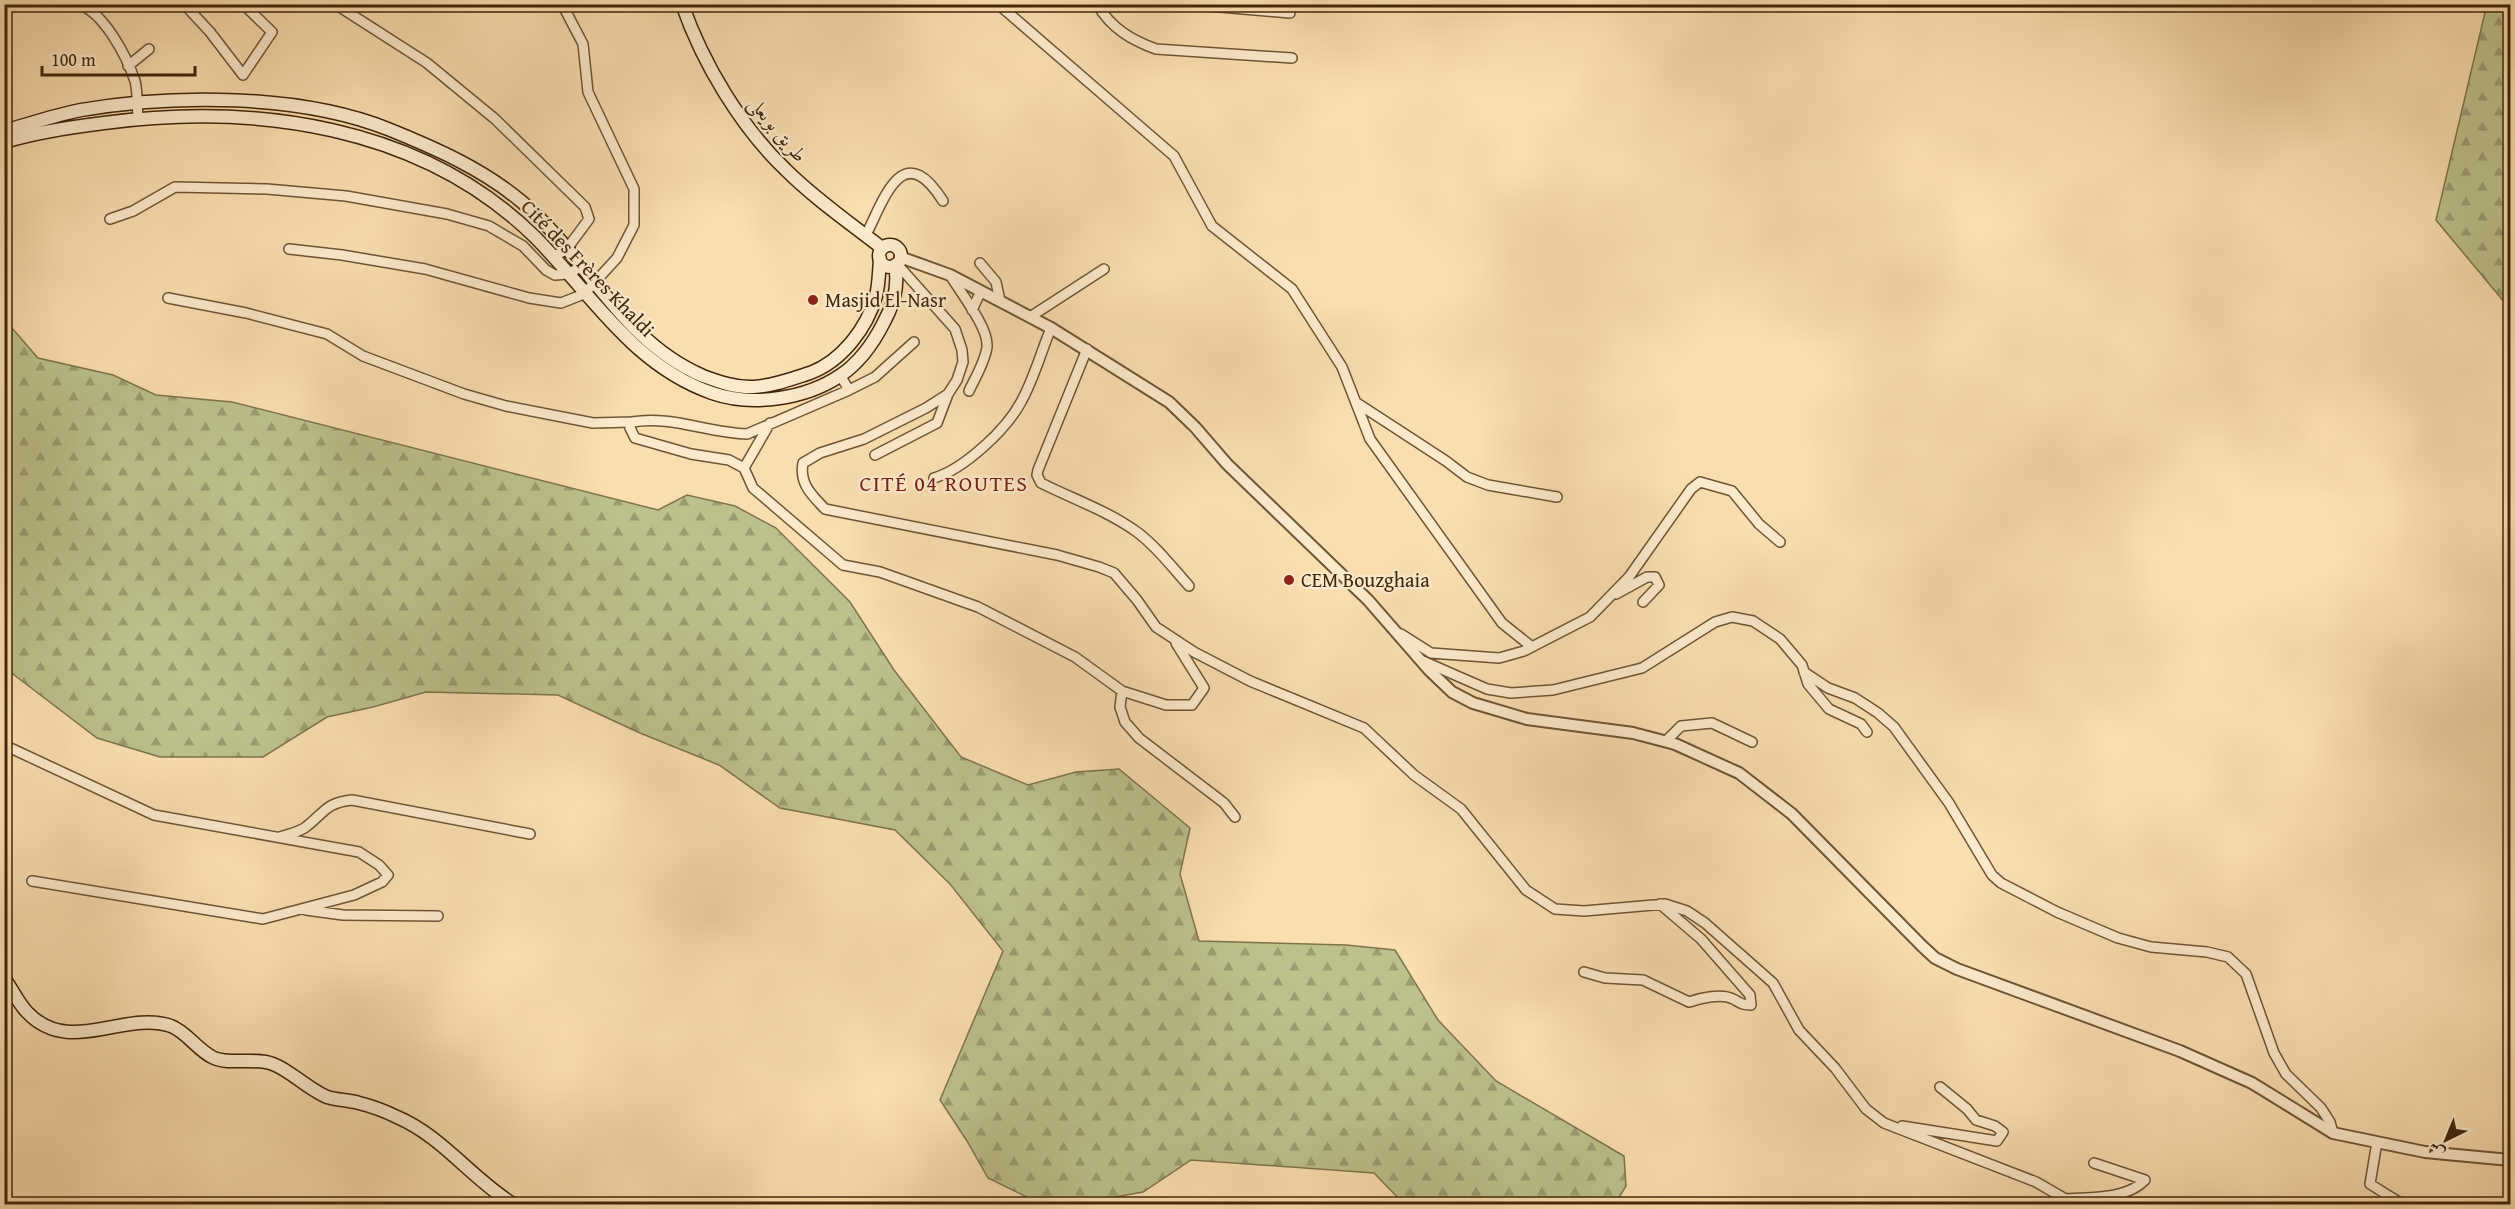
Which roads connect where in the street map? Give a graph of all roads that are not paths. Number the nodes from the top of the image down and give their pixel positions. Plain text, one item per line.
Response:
1 (78, 4) edge
2 (184, 4) edge
3 (243, 4) edge
4 (335, 4) edge
5 (562, 4) edge
6 (682, 4) edge
7 (998, 4) edge
8 (1097, 4) edge
9 (1185, 4) edge
10 (1290, 13) dead end
11 (149, 49) dead end
12 (1292, 58) dead end
13 (128, 66) junction
14 (137, 103) junction
15 (138, 118) junction
16 (4, 131) edge
17 (4, 142) edge
18 (943, 201) dead end
19 (110, 219) dead end
20 (866, 235) junction
21 (290, 249) dead end
22 (566, 250) junction
23 (881, 254) junction
24 (552, 257) junction
25 (897, 262) junction
26 (980, 263) dead end
27 (580, 267) junction
28 (1104, 269) dead end
29 (568, 274) junction
30 (950, 275) junction
31 (594, 284) junction
32 (981, 291) junction
33 (584, 294) junction
34 (168, 298) dead end
35 (1000, 301) junction
36 (972, 310) junction
37 (1030, 317) junction
38 (1051, 328) junction
39 (914, 342) dead end
40 (1087, 349) junction
41 (840, 375) junction
42 (849, 390) junction
43 (969, 391) dead end
44 (948, 394) junction
45 (1357, 404) junction
46 (632, 422) junction
47 (770, 423) junction
48 (875, 455) dead end
49 (744, 468) junction
50 (934, 478) dead end
51 (1557, 497) dead end
52 (1780, 542) dead end
53 (1189, 586) dead end
54 (1608, 598) junction
55 (1643, 602) dead end
56 (1394, 630) junction
57 (1174, 640) junction
58 (1532, 647) junction
59 (1420, 660) junction
60 (1804, 672) junction
61 (1122, 691) junction
62 (1868, 732) dead end
63 (1666, 741) junction
64 (1752, 742) dead end
65 (4, 745) edge
66 (1235, 817) dead end
67 (530, 834) dead end
68 (278, 838) junction
69 (32, 881) dead end
70 (1660, 904) junction
71 (300, 909) junction
72 (438, 916) dead end
73 (1584, 972) dead end
74 (4, 978) edge
75 (1940, 1087) dead end
76 (1884, 1123) junction
77 (2333, 1133) junction
78 (2377, 1142) junction
79 (2511, 1160) edge
80 (2094, 1163) dead end
81 (2064, 1199) junction
82 (513, 1204) edge
83 (2074, 1204) edge
84 (2402, 1204) edge

1 - 13 street
2 - 3 street
4 - 22 street
5 - 31 street
6 - 20 main road, طريق بويعلى
7 - 45 street
8 - 12 street
9 - 10 street
11 - 13 street
13 - 14 street
14 - 15 street
14 - 16 main road, Cité des Frères Khaldi
14 - 22 main road, Cité des Frères Khaldi
15 - 17 main road, Cité des Frères Khaldi
15 - 24 main road, Cité des Frères Khaldi
18 - 20 street
19 - 29 street
20 - 23 main road, طريق بويعلى
21 - 33 street
22 - 24 street
22 - 27 main road, Cité des Frères Khaldi
23 - 25 main road
23 - 25 main road
23 - 31 main road, Cité des Frères Khaldi
24 - 29 main road, Cité des Frères Khaldi
25 - 30 street
25 - 41 main road, Cité des Frères Khaldi
25 - 44 street
26 - 35 street
27 - 29 street
27 - 31 main road, Cité des Frères Khaldi
28 - 37 street
29 - 33 main road, Cité des Frères Khaldi
30 - 32 street
30 - 36 street
31 - 33 street
32 - 35 street
32 - 36 street
33 - 41 main road, Cité des Frères Khaldi
34 - 46 street
35 - 37 street
36 - 43 street
37 - 38 street
38 - 40 street
38 - 50 street
39 - 42 street
40 - 53 street
40 - 56 street
41 - 42 street
42 - 47 street
44 - 48 street
44 - 57 street
45 - 51 street
45 - 58 street
46 - 47 street
46 - 49 street
47 - 49 street
49 - 61 street
52 - 54 street
54 - 55 street
54 - 58 street
56 - 58 street
56 - 59 street
57 - 61 street
57 - 70 street
59 - 60 street
59 - 63 street
60 - 62 street
60 - 77 street
61 - 66 street
63 - 64 street
63 - 77 street
65 - 68 street
67 - 68 street
68 - 71 street
69 - 71 street
70 - 73 street
70 - 76 street
71 - 72 street
74 - 82 main road
75 - 76 street
76 - 81 street
77 - 78 street
78 - 79 street
78 - 84 street
80 - 81 street
81 - 83 street

